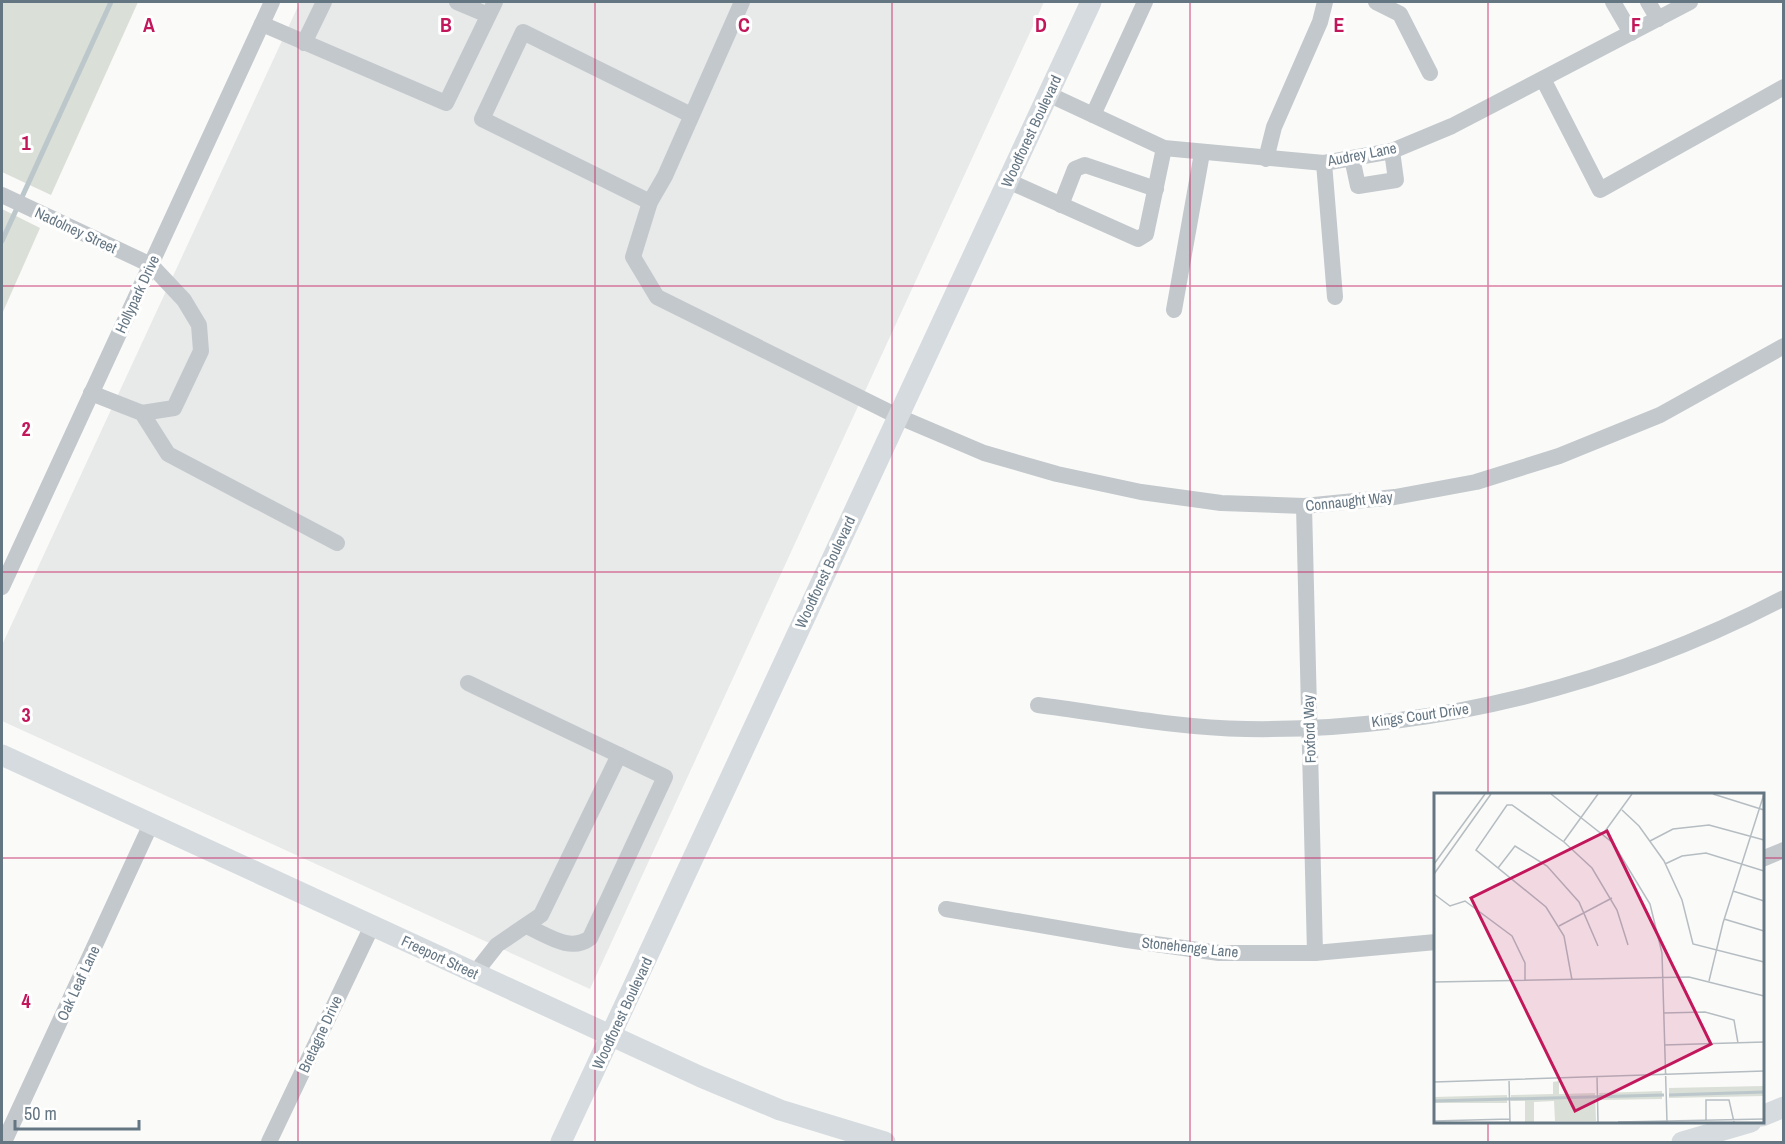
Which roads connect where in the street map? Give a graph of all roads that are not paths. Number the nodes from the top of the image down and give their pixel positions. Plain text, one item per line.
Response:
1 (272, 2) edge
2 (324, 2) edge
3 (457, 2) edge
4 (742, 2) edge
5 (1091, 2) edge
6 (1144, 2) edge
7 (1325, 2) edge
8 (1376, 2) edge
9 (1613, 2) edge
10 (1648, 2) edge
11 (1690, 2) edge
12 (491, 8) edge
13 (1658, 19) junction
14 (262, 24) junction
15 (1631, 33) junction
16 (304, 43) junction
17 (1430, 74) dead end
18 (1542, 79) junction
19 (1784, 87) edge
20 (1048, 94) junction
21 (692, 115) junction
22 (1093, 115) junction
23 (1164, 148) junction
24 (1392, 151) junction
25 (1202, 153) junction
26 (1352, 158) junction
27 (1266, 159) junction
28 (1324, 163) junction
29 (1008, 181) junction
30 (1156, 189) junction
31 (2, 195) edge
32 (650, 202) junction
33 (1061, 206) junction
34 (151, 265) junction
35 (1335, 297) dead end
36 (1174, 310) dead end
37 (1784, 346) edge
38 (91, 393) junction
39 (142, 413) junction
40 (897, 416) junction
41 (1304, 506) junction
42 (337, 543) dead end
43 (2, 587) edge
44 (1784, 598) edge
45 (468, 683) dead end
46 (1038, 705) dead end
47 (1310, 727) junction
48 (2, 755) edge
49 (619, 755) junction
50 (151, 824) junction
51 (1784, 850) edge
52 (1764, 858) edge
53 (946, 909) dead end
54 (372, 926) junction
55 (526, 926) junction
56 (1434, 942) edge
57 (1315, 953) junction
58 (475, 974) junction
59 (612, 1034) junction
60 (1748, 1123) edge
61 (4, 1143) edge
62 (269, 1143) edge
63 (561, 1143) edge
64 (885, 1143) edge
65 (1683, 1143) edge

1 - 14 street, Hollypark Drive
2 - 16 street
3 - 12 street
4 - 21 street, Connaught Way
5 - 20 main road, Woodforest Boulevard
6 - 22 street
7 - 27 street
8 - 17 street
9 - 15 street
10 - 13 street
11 - 13 street, Audrey Lane
12 - 16 street
13 - 15 street, Audrey Lane
14 - 16 street
14 - 34 street, Hollypark Drive
15 - 18 street, Audrey Lane
18 - 19 street
18 - 24 street, Audrey Lane
20 - 22 street, Audrey Lane
20 - 29 main road, Woodforest Boulevard
21 - 32 street, Connaught Way
21 - 32 street
22 - 23 street, Audrey Lane
23 - 25 street, Audrey Lane
23 - 30 street
24 - 26 street, Audrey Lane
24 - 26 street
25 - 27 street, Audrey Lane
25 - 36 street
26 - 28 street, Audrey Lane
27 - 28 street, Audrey Lane
28 - 35 street
29 - 33 street
29 - 40 main road, Woodforest Boulevard
30 - 33 street
30 - 33 street
31 - 34 street, Nadolney Street
32 - 40 street, Connaught Way
34 - 38 street, Hollypark Drive
34 - 39 street
37 - 41 street, Connaught Way
38 - 39 street
38 - 43 street, Hollypark Drive
39 - 42 street
40 - 41 street, Connaught Way
40 - 59 main road, Woodforest Boulevard
41 - 47 street, Foxford Way
44 - 47 street, Kings Court Drive
45 - 49 street
46 - 47 street, Kings Court Drive
47 - 57 street, Foxford Way
48 - 50 main road, Freeport Street
49 - 55 street
49 - 55 street
50 - 54 main road, Freeport Street
50 - 61 street, Oak Leaf Lane
51 - 52 street
53 - 57 street, Stonehenge Lane
54 - 58 main road, Freeport Street
54 - 62 street, Bretagne Drive
55 - 58 street
56 - 57 street, Stonehenge Lane
58 - 59 main road, Freeport Street
59 - 63 main road, Woodforest Boulevard
59 - 64 main road, Freeport Street
60 - 65 main road

